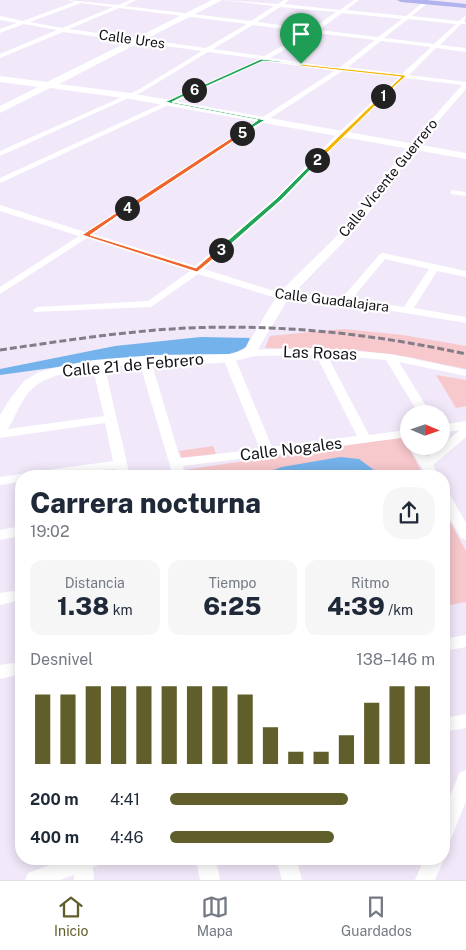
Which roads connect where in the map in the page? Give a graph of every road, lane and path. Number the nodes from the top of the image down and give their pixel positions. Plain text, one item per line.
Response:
1 (68, 0) edge
2 (134, 0) edge
3 (218, 0) edge
4 (225, 0) edge
5 (287, 0) edge
6 (357, 0) edge
7 (401, 0) edge
8 (80, 1) edge
9 (428, 1) edge
10 (277, 5) junction
11 (466, 6) edge
12 (119, 7) junction
13 (341, 11) junction
14 (188, 16) junction
15 (466, 16) edge
16 (0, 18) edge
17 (406, 18) junction
18 (22, 22) junction
19 (252, 23) junction
20 (463, 23) edge
21 (0, 29) edge
22 (64, 30) junction
23 (314, 30) junction
24 (381, 38) junction
25 (139, 41) junction
26 (436, 46) junction
27 (208, 50) junction
28 (466, 50) edge
29 (0, 56) edge
30 (263, 59) junction
31 (342, 69) junction
32 (404, 76) junction
33 (0, 79) edge
34 (466, 85) edge
35 (50, 86) junction
36 (130, 96) junction
37 (167, 102) junction
38 (0, 110) edge
39 (262, 120) junction
40 (341, 135) junction
41 (411, 147) junction
42 (0, 154) edge
43 (466, 156) edge
44 (0, 181) edge
45 (454, 192) dead end
46 (466, 194) edge
47 (0, 208) edge
48 (85, 235) junction
49 (434, 268) junction
50 (197, 270) junction
51 (466, 274) edge
52 (0, 291) edge
53 (282, 297) junction
54 (345, 301) junction
55 (408, 309) junction
56 (38, 310) dead end
57 (466, 320) edge
58 (253, 347) junction
59 (319, 351) junction
60 (390, 357) junction
61 (229, 358) junction
62 (145, 361) junction
63 (98, 364) junction
64 (465, 374) edge
65 (419, 405) edge
66 (111, 419) junction
67 (466, 425) edge
68 (450, 428) edge
69 (0, 429) edge
70 (466, 432) edge
71 (0, 434) edge
72 (400, 436) edge
73 (365, 439) junction
74 (266, 451) junction
75 (420, 455) edge
76 (426, 464) junction
77 (122, 470) edge
78 (177, 470) edge
79 (430, 470) edge
80 (15, 479) edge
81 (0, 481) edge
82 (450, 506) edge
83 (15, 532) edge
84 (465, 532) edge
85 (0, 535) edge
86 (15, 596) edge
87 (0, 599) edge
88 (466, 641) edge
89 (450, 644) edge
90 (15, 669) edge
91 (0, 672) edge
92 (466, 721) edge
93 (450, 724) edge
94 (466, 778) edge
95 (450, 815) edge
96 (84, 865) edge
97 (207, 865) edge
98 (288, 865) edge
99 (432, 865) edge
100 (35, 880) edge
101 (210, 880) edge
102 (292, 880) edge
103 (426, 880) edge

1 - 8 street
2 - 12 street
3 - 14 main road
4 - 10 street
5 - 10 street
6 - 13 street
7 - 9 main road
8 - 12 street
8 - 18 street
9 - 11 main road
9 - 17 street
10 - 13 street
10 - 19 street
12 - 14 street
12 - 22 street
13 - 17 street
13 - 23 street
14 - 19 street
14 - 25 main road
15 - 20 street
16 - 18 street, Calle Ures
17 - 20 street
17 - 24 street
18 - 21 street
18 - 22 street, Calle Ures
19 - 23 street
19 - 27 street
20 - 26 street
22 - 25 street, Calle Ures
22 - 29 street
23 - 24 street
23 - 30 street
24 - 26 street
24 - 31 street
25 - 27 street, Calle Ures
25 - 35 main road
26 - 28 street
26 - 32 street
27 - 30 street, Calle Ures
27 - 36 street
30 - 31 street, Calle Ures
30 - 37 street
31 - 32 street, Calle Ures
31 - 39 street
32 - 34 street, Calle Ures
32 - 40 street
33 - 35 main road
34 - 41 street, Calle Vicente Guerrero
35 - 36 main road
35 - 38 main road
36 - 37 main road
36 - 42 street
37 - 39 main road
37 - 44 street
39 - 40 main road
39 - 48 street
40 - 41 main road
40 - 50 street
41 - 43 main road
41 - 53 street, Calle Vicente Guerrero
45 - 46 street
47 - 48 street, Calle Guadalajara
48 - 50 street, Calle Guadalajara
48 - 52 street
49 - 51 street
49 - 54 street
49 - 55 street
50 - 53 street, Calle Guadalajara
50 - 56 street
53 - 54 street, Calle Guadalajara
53 - 58 street, Calle Vicente Guerrero
54 - 55 street, Calle Guadalajara
55 - 57 street, Calle Guadalajara
58 - 59 street, Las Rosas
58 - 61 street, Calle 21 de Febrero
59 - 60 street, Las Rosas
59 - 73 street
60 - 64 street, Las Rosas
60 - 65 street
61 - 62 street, Calle 21 de Febrero
61 - 74 street
62 - 63 street, Calle 21 de Febrero
62 - 78 street
63 - 66 street
63 - 69 street, Calle 21 de Febrero
66 - 71 street
66 - 77 street
67 - 68 street
70 - 76 street
72 - 73 street, Calle Nogales
73 - 74 street, Calle Nogales
74 - 78 street, Calle Nogales
75 - 76 street
76 - 79 street
80 - 81 street
82 - 84 street
83 - 85 street
86 - 87 street
88 - 89 street
90 - 91 street
92 - 93 street
94 - 95 street
96 - 100 street
97 - 101 street
98 - 102 street
99 - 103 street

